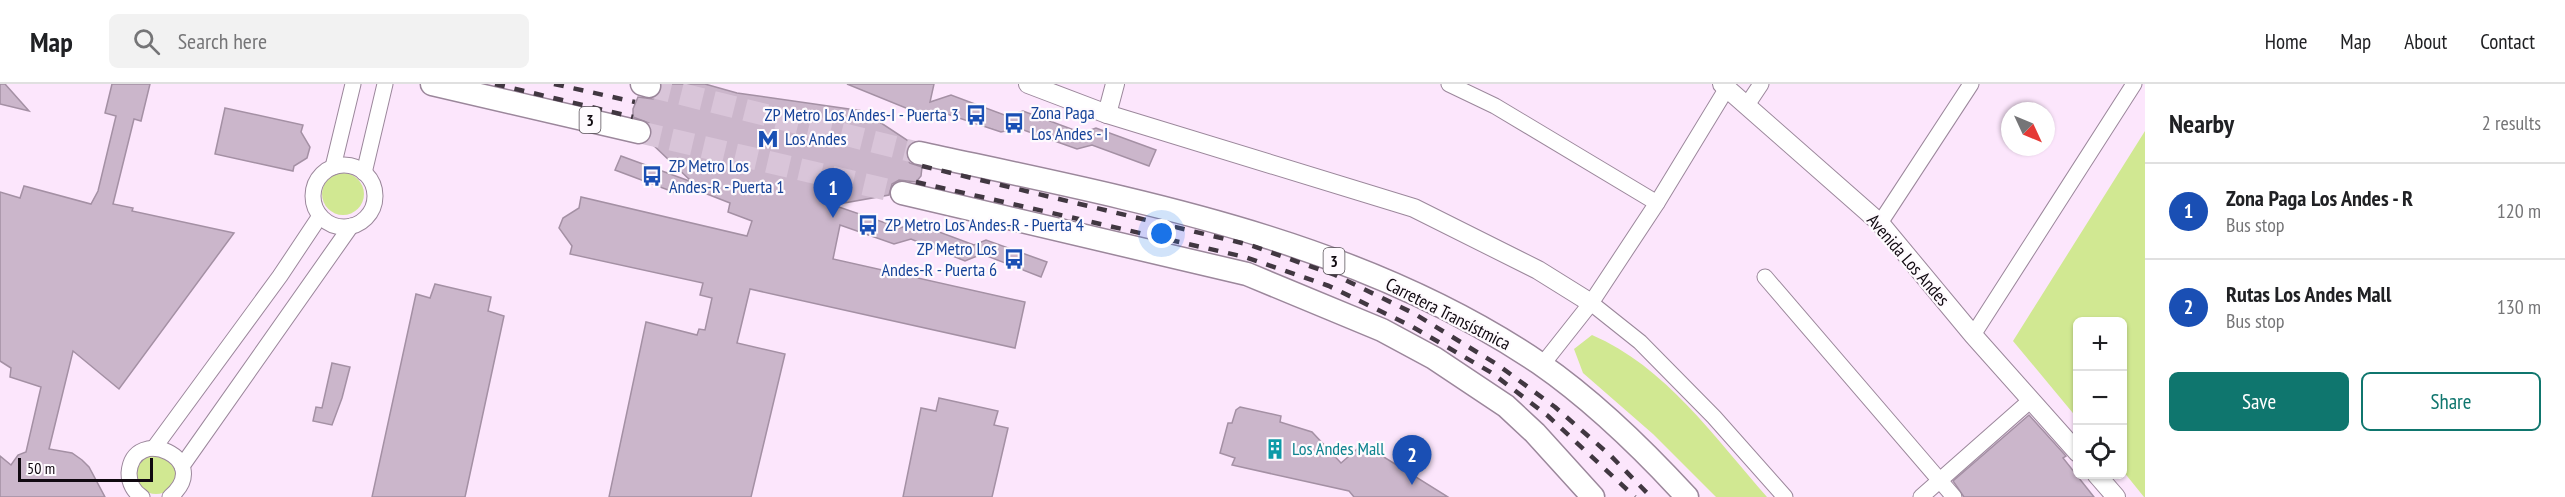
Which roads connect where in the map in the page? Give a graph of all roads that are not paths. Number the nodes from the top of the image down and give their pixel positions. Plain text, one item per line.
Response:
1 (352, 84) edge
2 (385, 84) edge
3 (432, 84) edge
4 (1028, 84) edge
5 (1115, 84) edge
6 (1449, 84) edge
7 (1761, 84) edge
8 (1971, 84) edge
9 (2134, 84) edge
10 (1724, 86) edge
11 (1747, 105) junction
12 (1107, 114) junction
13 (639, 132) tunnel mouth
14 (919, 153) tunnel mouth
15 (333, 167) junction
16 (364, 173) junction
17 (902, 193) tunnel mouth
18 (1657, 203) junction
19 (320, 216) junction
20 (1880, 223) junction
21 (351, 226) junction
22 (1765, 277) dead end
23 (1591, 303) junction
24 (1973, 335) junction
25 (1542, 365) junction
26 (2031, 400) junction
27 (1540, 439) junction
28 (2073, 447) edge
29 (154, 448) junction
30 (1645, 452) junction
31 (182, 466) junction
32 (130, 479) junction
33 (2100, 479) edge
34 (1940, 480) junction
35 (129, 497) edge
36 (142, 497) edge
37 (170, 497) edge
38 (1593, 497) edge
39 (1608, 497) edge
40 (1682, 497) edge
41 (1687, 497) edge
42 (1785, 497) edge
43 (1921, 497) edge
44 (1954, 497) edge
45 (2116, 497) edge

1 - 15 street
2 - 16 street
3 - 13 main road, 3
4 - 12 street
5 - 12 street
6 - 18 street
7 - 11 street
8 - 20 street
9 - 24 street
10 - 11 street, Avenida Los Andes
10 - 18 street
11 - 20 street, Avenida Los Andes
12 - 23 street
14 - 25 main road, Carretera Transístmica / 3
15 - 16 street
15 - 19 street
16 - 21 street
17 - 27 main road
18 - 23 street
19 - 21 street
19 - 29 street
20 - 24 street, Avenida Los Andes
21 - 31 street
22 - 34 street
23 - 25 street
23 - 42 street
24 - 26 street, Avenida Los Andes
25 - 30 main road, Carretera Transístmica / 3
26 - 28 street, Avenida Los Andes
26 - 34 street
27 - 38 main road
27 - 39 main road
29 - 31 street
29 - 32 street
30 - 40 main road
30 - 41 main road, Carretera Transístmica / 3
31 - 37 street
32 - 35 street
32 - 36 street
33 - 45 street
34 - 43 street
34 - 44 street

